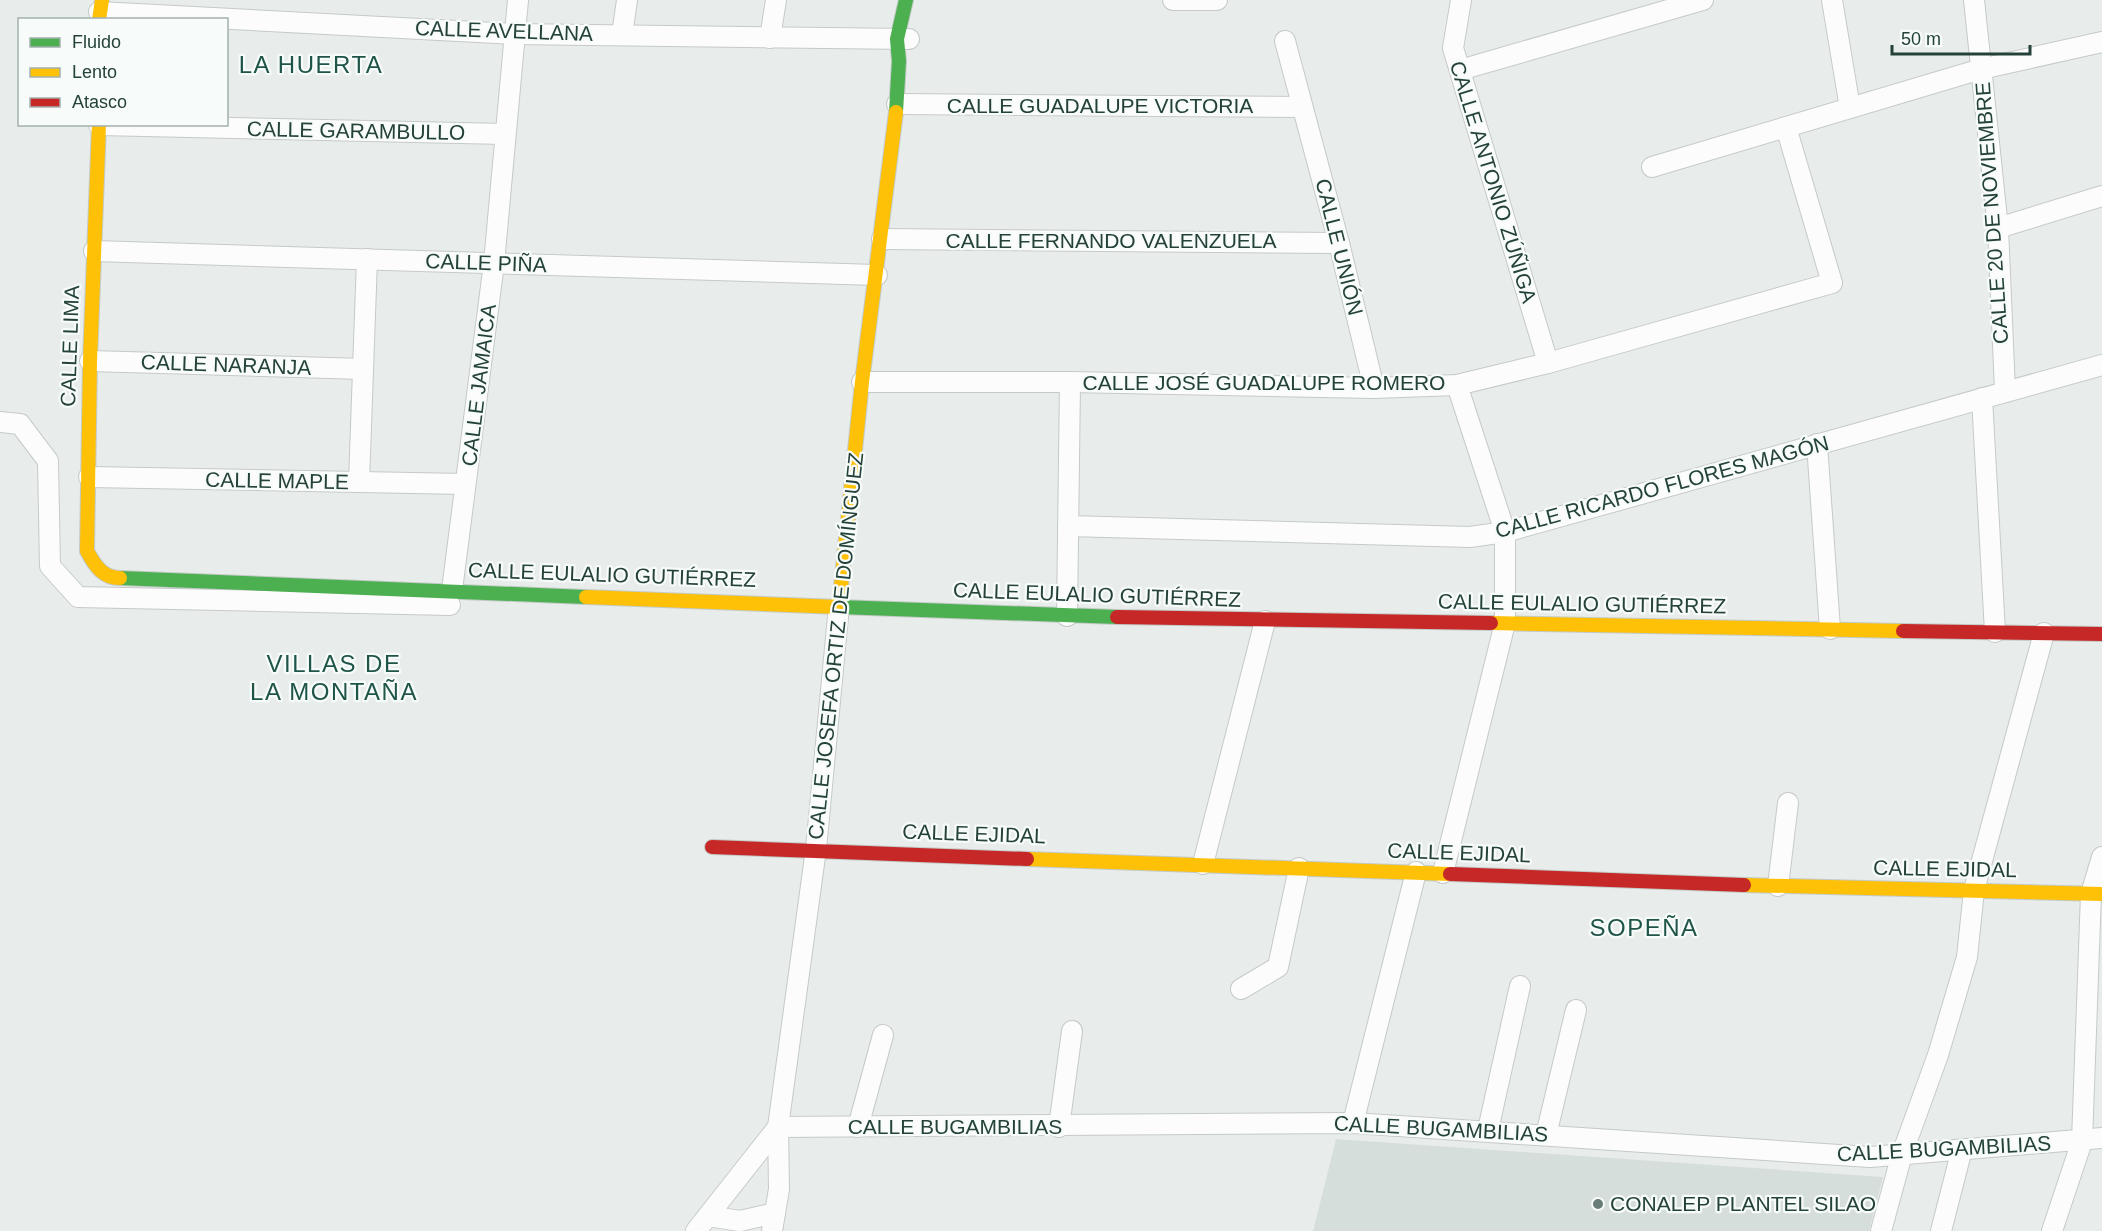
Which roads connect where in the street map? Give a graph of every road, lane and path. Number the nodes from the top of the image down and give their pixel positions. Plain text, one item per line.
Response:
1 (518, 0) edge
2 (627, 0) edge
3 (776, 0) edge
4 (906, 0) edge
5 (920, 0) edge
6 (1173, 0) edge
7 (1217, 0) edge
8 (1461, 0) edge
9 (1703, 0) edge
10 (1832, 0) edge
11 (1974, 0) edge
12 (100, 10) edge
13 (513, 34) junction
14 (622, 35) junction
15 (770, 38) junction
16 (903, 39) junction
17 (1286, 41) dead end
18 (2102, 42) edge
19 (1981, 69) junction
20 (1460, 70) junction
21 (897, 104) junction
22 (1302, 107) junction
23 (1850, 108) junction
24 (99, 126) edge
25 (144, 126) edge
26 (1786, 127) junction
27 (505, 134) junction
28 (1652, 167) dead end
29 (2102, 196) edge
30 (1998, 228) junction
31 (882, 239) junction
32 (1340, 243) junction
33 (94, 250) junction
34 (367, 259) junction
35 (494, 263) junction
36 (877, 275) junction
37 (90, 361) junction
38 (1548, 363) junction
39 (2102, 365) edge
40 (363, 369) junction
41 (862, 382) junction
42 (1070, 382) junction
43 (1457, 385) junction
44 (1374, 388) junction
45 (2005, 391) junction
46 (1982, 398) junction
47 (0, 422) edge
48 (1817, 444) junction
49 (88, 477) junction
50 (359, 483) junction
51 (465, 484) junction
52 (1068, 526) junction
53 (1505, 532) junction
54 (95, 566) joint
55 (452, 590) junction
56 (524, 593) junction
57 (839, 606) junction
58 (1067, 616) junction
59 (1265, 621) junction
60 (1505, 624) junction
61 (1830, 629) junction
62 (1995, 632) junction
63 (2044, 633) junction
64 (2102, 634) edge
65 (1788, 803) dead end
66 (712, 847) dead end
67 (816, 849) junction
68 (2102, 857) edge
69 (1203, 864) junction
70 (1299, 867) junction
71 (1416, 872) junction
72 (1443, 873) junction
73 (1778, 886) junction
74 (1974, 890) junction
75 (2097, 894) edge
76 (1520, 986) dead end
77 (1241, 989) dead end
78 (1576, 1010) dead end
79 (1072, 1031) dead end
80 (883, 1035) dead end
81 (1353, 1123) junction
82 (778, 1127) junction
83 (858, 1127) junction
84 (1059, 1127) junction
85 (1488, 1130) junction
86 (1546, 1135) junction
87 (2102, 1138) edge
88 (2082, 1141) junction
89 (1962, 1149) junction
90 (1902, 1154) junction
91 (773, 1222) edge
92 (702, 1223) edge
93 (2056, 1230) edge
94 (1881, 1231) edge
95 (1941, 1231) edge

1 - 13 street, CALLE JAMAICA
2 - 14 street
3 - 15 street
4 - 16 street, CALLE JOSEFA ORTIZ DE DOMÍNGUEZ
5 - 16 street, CALLE JOSEFA ORTIZ DE DOMÍNGUEZ
6 - 7 street
8 - 20 street, CALLE ANTONIO ZÚÑIGA
9 - 20 street
10 - 23 street
11 - 19 street, CALLE 20 DE NOVIEMBRE
12 - 13 street, CALLE AVELLANA
13 - 14 street, CALLE AVELLANA
13 - 27 street, CALLE JAMAICA
14 - 15 street, CALLE AVELLANA
15 - 16 street, CALLE AVELLANA
16 - 21 street, CALLE JOSEFA ORTIZ DE DOMÍNGUEZ
17 - 22 street, CALLE UNIÓN
18 - 19 street
19 - 23 street
19 - 30 street, CALLE 20 DE NOVIEMBRE
20 - 38 street, CALLE ANTONIO ZÚÑIGA
21 - 22 street, CALLE GUADALUPE VICTORIA
21 - 31 street, CALLE JOSEFA ORTIZ DE DOMÍNGUEZ
22 - 32 street, CALLE UNIÓN
23 - 26 street
24 - 33 street, CALLE LIMA
25 - 27 street, CALLE GARAMBULLO
26 - 28 street
26 - 38 street, CALLE JOSÉ GUADALUPE ROMERO
27 - 35 street, CALLE JAMAICA
29 - 30 street
30 - 45 street, CALLE 20 DE NOVIEMBRE
31 - 32 street, CALLE FERNANDO VALENZUELA
31 - 36 street, CALLE JOSEFA ORTIZ DE DOMÍNGUEZ
32 - 44 street, CALLE UNIÓN
33 - 34 street, CALLE PIÑA
33 - 37 street, CALLE LIMA
34 - 35 street, CALLE PIÑA
34 - 40 street
35 - 36 street, CALLE PIÑA
35 - 51 street, CALLE JAMAICA
36 - 41 street, CALLE JOSEFA ORTIZ DE DOMÍNGUEZ
37 - 40 street, CALLE NARANJA
37 - 49 street, CALLE LIMA
38 - 43 street, CALLE JOSÉ GUADALUPE ROMERO
39 - 45 street, CALLE RICARDO FLORES MAGÓN
40 - 50 street
41 - 42 street, CALLE JOSÉ GUADALUPE ROMERO
41 - 57 street, CALLE JOSEFA ORTIZ DE DOMÍNGUEZ
42 - 44 street, CALLE JOSÉ GUADALUPE ROMERO
42 - 52 street
43 - 44 street, CALLE JOSÉ GUADALUPE ROMERO
43 - 53 street
45 - 46 street, CALLE RICARDO FLORES MAGÓN
46 - 48 street, CALLE RICARDO FLORES MAGÓN
46 - 62 street
47 - 56 street
48 - 53 street, CALLE RICARDO FLORES MAGÓN
48 - 61 street
49 - 50 street, CALLE MAPLE
49 - 54 street, CALLE LIMA
50 - 51 street, CALLE MAPLE
51 - 55 street, CALLE JAMAICA
52 - 53 street, CALLE RICARDO FLORES MAGÓN
52 - 58 street
53 - 60 street
54 - 55 street, CALLE EULALIO GUTIÉRREZ
55 - 56 street, CALLE EULALIO GUTIÉRREZ
56 - 57 street, CALLE EULALIO GUTIÉRREZ
57 - 58 street, CALLE EULALIO GUTIÉRREZ
57 - 67 street, CALLE JOSEFA ORTIZ DE DOMÍNGUEZ
58 - 59 street, CALLE EULALIO GUTIÉRREZ
59 - 60 street, CALLE EULALIO GUTIÉRREZ
59 - 69 street
60 - 61 street, CALLE EULALIO GUTIÉRREZ
60 - 72 street
61 - 62 street, CALLE EULALIO GUTIÉRREZ
62 - 63 street, CALLE EULALIO GUTIÉRREZ
63 - 64 street, CALLE EULALIO GUTIÉRREZ
63 - 74 street
65 - 73 street
66 - 67 street, CALLE EJIDAL
67 - 69 street, CALLE EJIDAL
67 - 82 street, CALLE JOSEFA ORTIZ DE DOMÍNGUEZ
68 - 75 street
69 - 70 street, CALLE EJIDAL
70 - 71 street, CALLE EJIDAL
70 - 77 street
71 - 72 street, CALLE EJIDAL
71 - 81 street
72 - 73 street, CALLE EJIDAL
73 - 74 street, CALLE EJIDAL
74 - 75 street, CALLE EJIDAL
74 - 90 street
75 - 88 street
76 - 85 street
78 - 86 street
79 - 84 street
80 - 83 street
81 - 84 street, CALLE BUGAMBILIAS
81 - 85 street, CALLE BUGAMBILIAS
82 - 83 street, CALLE BUGAMBILIAS
82 - 91 street, CALLE JOSEFA ORTIZ DE DOMÍNGUEZ
82 - 92 street
83 - 84 street, CALLE BUGAMBILIAS
85 - 86 street, CALLE BUGAMBILIAS
86 - 90 street, CALLE BUGAMBILIAS
87 - 88 street, CALLE BUGAMBILIAS
88 - 89 street, CALLE BUGAMBILIAS
88 - 93 street
89 - 90 street, CALLE BUGAMBILIAS
89 - 95 street
90 - 94 street
91 - 92 street

